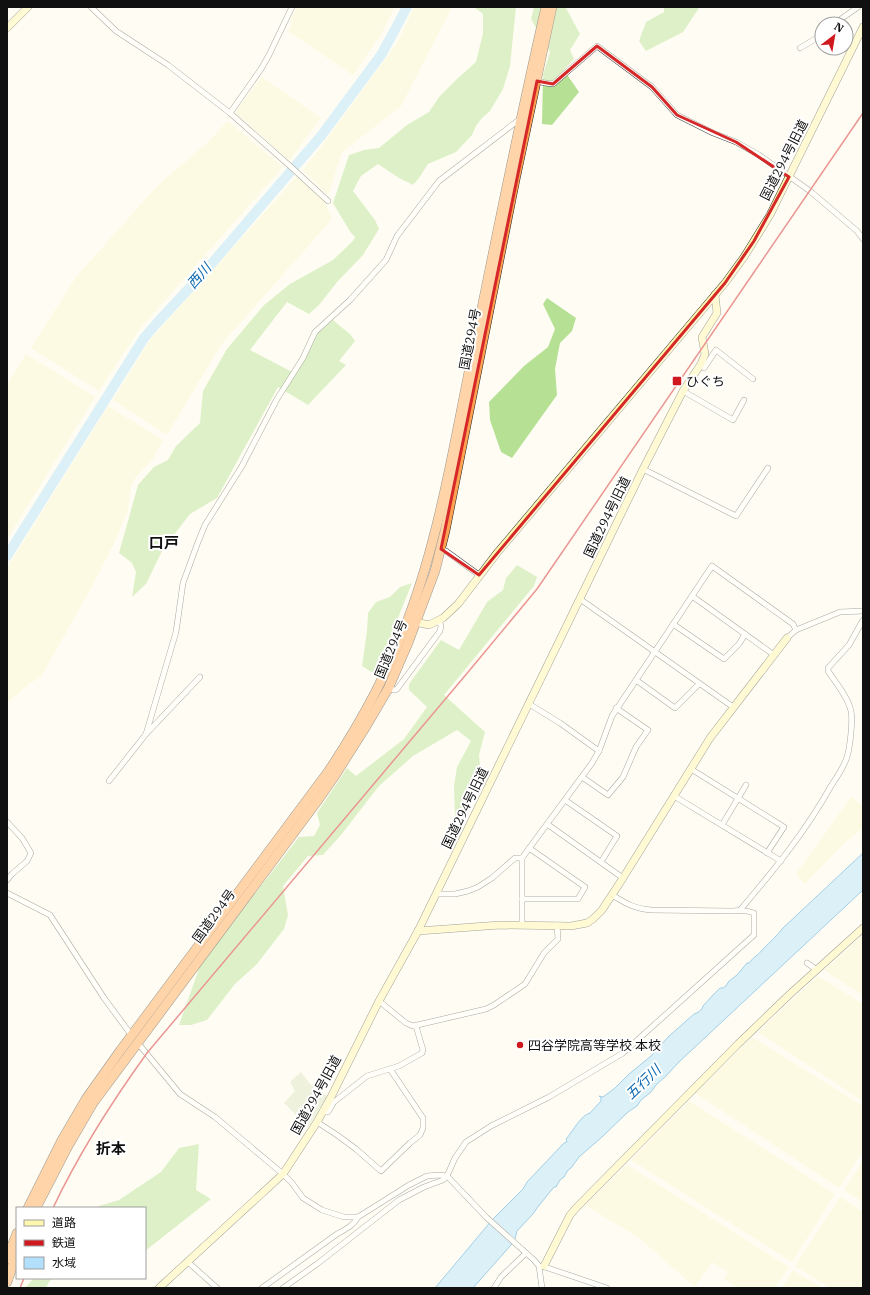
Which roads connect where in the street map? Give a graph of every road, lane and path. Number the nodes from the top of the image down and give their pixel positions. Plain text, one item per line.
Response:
1 (28, 7) edge
2 (91, 7) edge
3 (292, 7) edge
4 (546, 7) edge
5 (552, 7) edge
6 (858, 7) edge
7 (845, 16) edge
8 (863, 27) edge
9 (7, 28) edge
10 (814, 40) edge
11 (800, 48) dead end
12 (537, 80) junction
13 (230, 113) junction
14 (522, 118) junction
15 (789, 177) junction
16 (328, 201) dead end
17 (863, 239) edge
18 (715, 295) junction
19 (705, 351) junction
20 (712, 356) junction
21 (704, 368) dead end
22 (753, 379) dead end
23 (683, 392) junction
24 (744, 400) dead end
25 (768, 468) dead end
26 (643, 469) junction
27 (440, 549) junction
28 (479, 575) junction
29 (692, 596) junction
30 (580, 599) junction
31 (863, 611) edge
32 (439, 620) junction
33 (863, 620) edge
34 (412, 622) junction
35 (673, 624) junction
36 (796, 630) junction
37 (745, 634) junction
38 (787, 638) joint
39 (655, 652) junction
40 (774, 655) junction
41 (200, 676) dead end
42 (636, 680) junction
43 (699, 684) junction
44 (388, 689) junction
45 (529, 704) junction
46 (733, 707) junction
47 (616, 708) junction
48 (146, 734) junction
49 (599, 751) junction
50 (691, 769) junction
51 (582, 777) junction
52 (109, 782) dead end
53 (746, 785) dead end
54 (674, 796) junction
55 (738, 798) junction
56 (565, 800) junction
57 (7, 822) edge
58 (547, 824) junction
59 (722, 825) junction
60 (529, 848) junction
61 (767, 853) junction
62 (522, 858) junction
63 (601, 862) junction
64 (781, 862) junction
65 (623, 878) junction
66 (7, 880) edge
67 (7, 893) edge
68 (436, 894) junction
69 (612, 895) junction
70 (522, 899) junction
71 (741, 909) junction
72 (522, 925) junction
73 (557, 925) junction
74 (863, 928) edge
75 (418, 931) junction
76 (807, 963) dead end
77 (817, 970) junction
78 (380, 1000) junction
79 (416, 1026) junction
80 (135, 1039) junction
81 (390, 1069) junction
82 (323, 1112) junction
83 (317, 1122) junction
84 (283, 1174) junction
85 (447, 1176) junction
86 (28, 1207) edge
87 (36, 1207) edge
88 (358, 1217) junction
89 (16, 1236) edge
90 (526, 1253) junction
91 (16, 1256) edge
92 (7, 1259) edge
93 (188, 1262) junction
94 (541, 1266) junction
95 (7, 1282) edge
96 (159, 1288) edge
97 (216, 1288) edge
98 (262, 1288) edge
99 (283, 1288) edge
100 (494, 1288) edge
101 (542, 1288) edge
102 (607, 1288) edge

1 - 9 street
2 - 13 street
3 - 13 street
4 - 14 highway, 国道294号
5 - 12 highway, 国道294号
6 - 7 street
8 - 15 street, 国道294号旧道
10 - 11 street
12 - 15 street
12 - 27 highway, 国道294号
13 - 16 street
14 - 34 highway, 国道294号
14 - 48 street
15 - 17 street
15 - 18 street, 国道294号旧道
18 - 19 street, 国道294号旧道
18 - 28 street, 国道294号旧道
19 - 20 street
19 - 23 street, 国道294号旧道
20 - 21 street
20 - 22 street
23 - 24 street
23 - 26 street, 国道294号旧道
25 - 26 street
26 - 30 street, 国道294号旧道
27 - 28 street
27 - 34 highway, 国道294号
28 - 32 street, 国道294号旧道
29 - 35 street
29 - 36 street
29 - 37 street
30 - 39 street
30 - 45 street, 国道294号旧道
31 - 36 street
32 - 34 street, 国道294号旧道
32 - 44 street
33 - 64 street
34 - 44 highway, 国道294号
34 - 80 highway, 国道294号
35 - 37 street
35 - 39 street
36 - 38 street
37 - 40 street
38 - 40 street
39 - 42 street
39 - 43 street
40 - 46 street
41 - 48 street
42 - 43 street
42 - 47 street
43 - 46 street
44 - 80 highway, 国道294号
45 - 49 street
45 - 68 street, 国道294号旧道
46 - 50 street
47 - 49 street
47 - 51 street
48 - 52 street
49 - 51 street
50 - 54 street
50 - 55 street
51 - 56 street
53 - 55 street
54 - 59 street
54 - 65 street
55 - 59 street
55 - 61 street
56 - 58 street
56 - 63 street
57 - 66 street
58 - 60 street
58 - 63 street
59 - 61 street
60 - 62 street
60 - 70 street
61 - 64 street
62 - 68 street
62 - 70 street
63 - 65 street
64 - 71 street
65 - 69 street
67 - 80 street
68 - 75 street, 国道294号旧道
69 - 71 street
69 - 73 street
70 - 72 street
71 - 85 street
72 - 73 street
72 - 75 street
73 - 79 street
74 - 77 street
75 - 78 street, 国道294号旧道
76 - 77 street
77 - 94 street
78 - 79 street
78 - 82 street, 国道294号旧道
79 - 81 street
80 - 84 street
80 - 86 highway, 国道294号
80 - 87 highway, 国道294号
81 - 82 street
81 - 83 street
82 - 83 street, 国道294号旧道
83 - 84 street, 国道294号旧道
84 - 88 street
84 - 93 street, 国道294号旧道
85 - 88 street
85 - 90 street
85 - 99 street
88 - 98 street
89 - 92 highway
90 - 94 street
90 - 100 street
91 - 95 highway
93 - 96 street, 国道294号旧道
93 - 97 street
94 - 101 street
94 - 102 street

